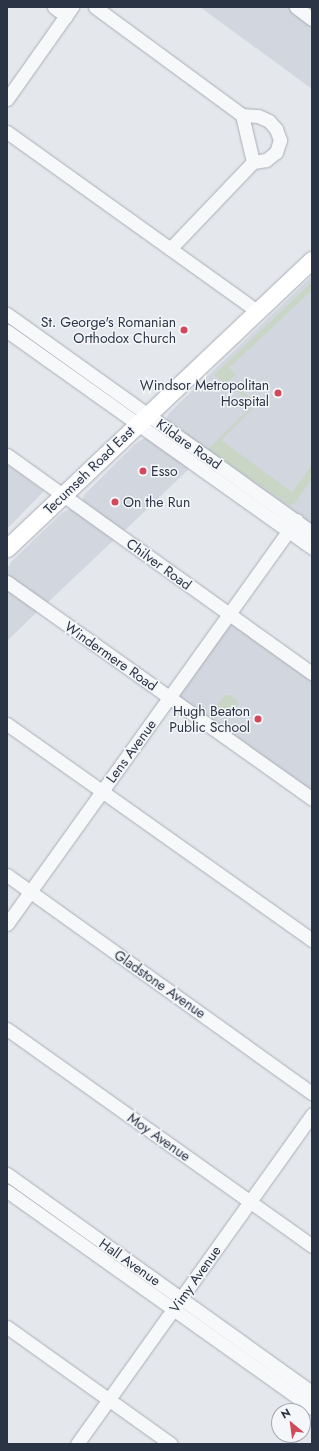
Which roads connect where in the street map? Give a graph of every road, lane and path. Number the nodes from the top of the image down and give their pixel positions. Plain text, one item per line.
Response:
1 (54, 7) edge
2 (95, 7) edge
3 (296, 7) edge
4 (69, 11) edge
5 (312, 19) edge
6 (7, 99) edge
7 (242, 115) junction
8 (7, 132) edge
9 (252, 162) junction
10 (170, 249) junction
11 (312, 260) edge
12 (257, 311) junction
13 (7, 314) edge
14 (7, 331) edge
15 (142, 419) junction
16 (7, 455) edge
17 (62, 496) junction
18 (292, 525) junction
19 (312, 532) edge
20 (7, 548) edge
21 (312, 548) edge
22 (7, 582) edge
23 (229, 614) junction
24 (312, 674) edge
25 (169, 698) junction
26 (7, 724) edge
27 (102, 791) junction
28 (312, 800) edge
29 (7, 875) edge
30 (30, 892) junction
31 (7, 924) edge
32 (312, 940) edge
33 (7, 1028) edge
34 (312, 1093) edge
35 (312, 1114) edge
36 (7, 1174) edge
37 (7, 1191) edge
38 (250, 1201) junction
39 (312, 1246) edge
40 (181, 1298) junction
41 (173, 1309) junction
42 (7, 1327) edge
43 (312, 1392) edge
44 (109, 1400) junction
45 (312, 1408) edge
46 (77, 1444) edge
47 (170, 1444) edge

1 - 4 street
2 - 7 street
3 - 5 street
4 - 6 street
7 - 9 street
7 - 9 street
8 - 10 street
9 - 10 street
10 - 12 street
11 - 12 main road, Tecumseh Road East
12 - 15 main road, Tecumseh Road East
13 - 15 street, Kildare Road
14 - 15 street, Kildare Road
15 - 17 main road, Tecumseh Road East
15 - 18 street, Kildare Road
16 - 17 street, Chilver Road
17 - 20 main road, Tecumseh Road East
17 - 23 street, Chilver Road
18 - 19 street, Kildare Road
18 - 21 street, Kildare Road
18 - 23 street, Lens Avenue
22 - 25 street, Windermere Road
23 - 24 street, Chilver Road
23 - 25 street, Lens Avenue
25 - 27 street, Lens Avenue
25 - 28 street, Windermere Road
26 - 27 street
27 - 30 street, Lens Avenue
27 - 32 street
29 - 30 street, Gladstone Avenue
30 - 31 street, Lens Avenue
30 - 34 street, Gladstone Avenue
33 - 38 street, Moy Avenue
35 - 38 street, Vimy Avenue
36 - 40 street, Hall Avenue
37 - 41 street, Hall Avenue
38 - 39 street, Moy Avenue
38 - 40 street, Vimy Avenue
40 - 41 street, Vimy Avenue
40 - 43 street, Hall Avenue
41 - 44 street, Vimy Avenue
41 - 45 street, Hall Avenue
42 - 44 street
44 - 46 street, Vimy Avenue
44 - 47 street

